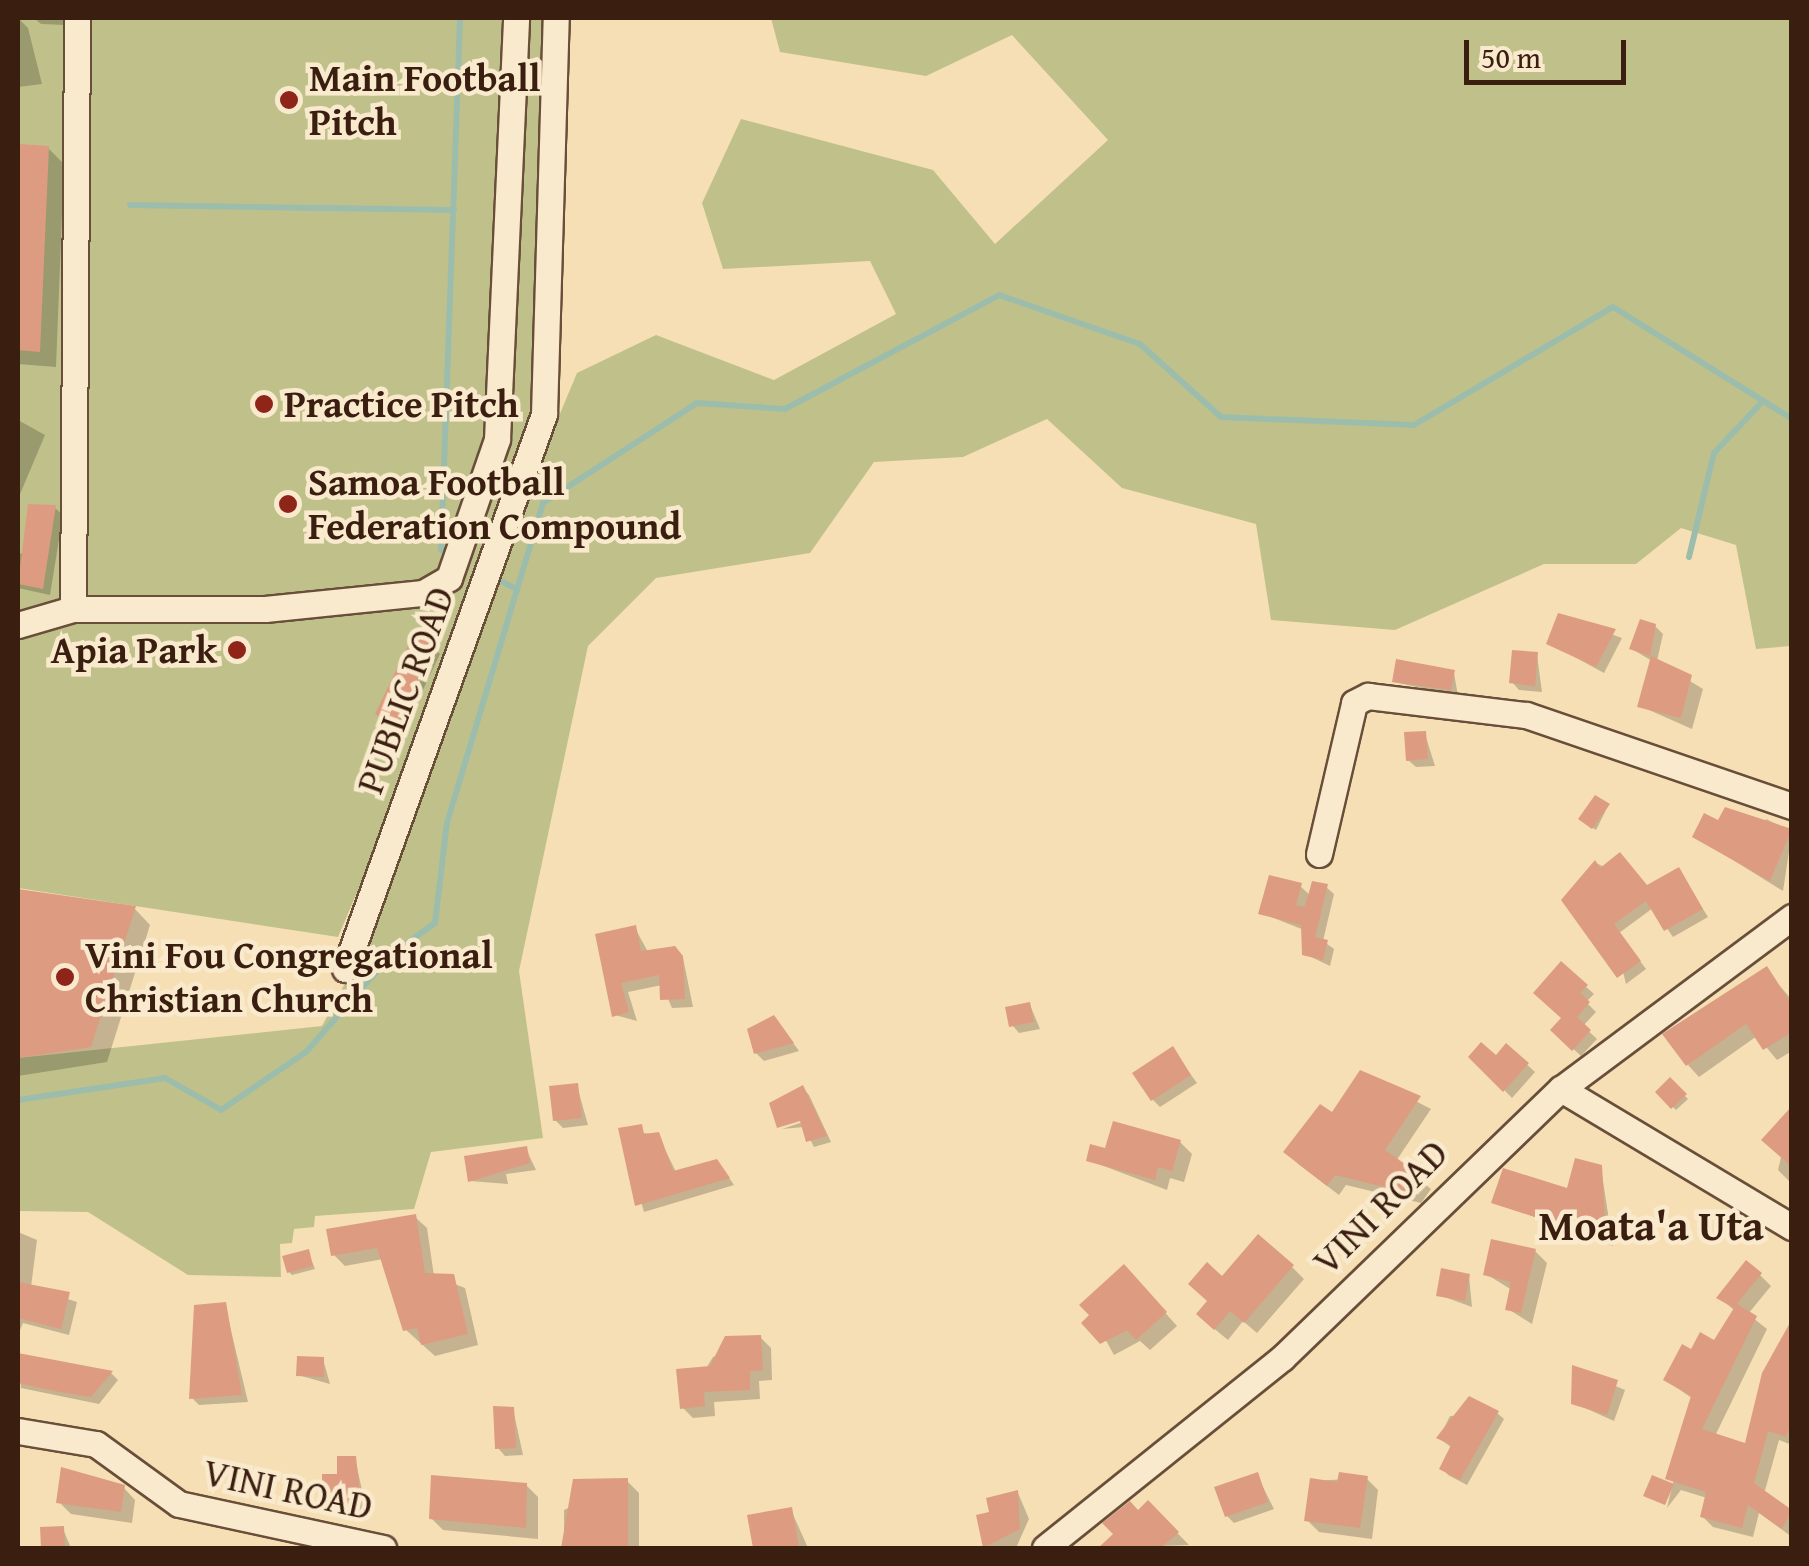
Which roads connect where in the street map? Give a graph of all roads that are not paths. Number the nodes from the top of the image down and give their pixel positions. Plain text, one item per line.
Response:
1 (76, 18) edge
2 (516, 18) edge
3 (556, 18) edge
4 (73, 608) junction
5 (18, 625) edge
6 (1792, 806) edge
7 (1319, 854) dead end
8 (1792, 917) edge
9 (345, 969) dead end
10 (1560, 1089) junction
11 (1792, 1227) edge
12 (18, 1431) edge
13 (384, 1548) edge
14 (1045, 1548) edge

1 - 4 street
2 - 4 street
3 - 9 street, PUBLIC ROAD
4 - 5 street
6 - 7 street
8 - 10 street, VINI ROAD
10 - 11 street
10 - 14 street, VINI ROAD
12 - 13 street, VINI ROAD

